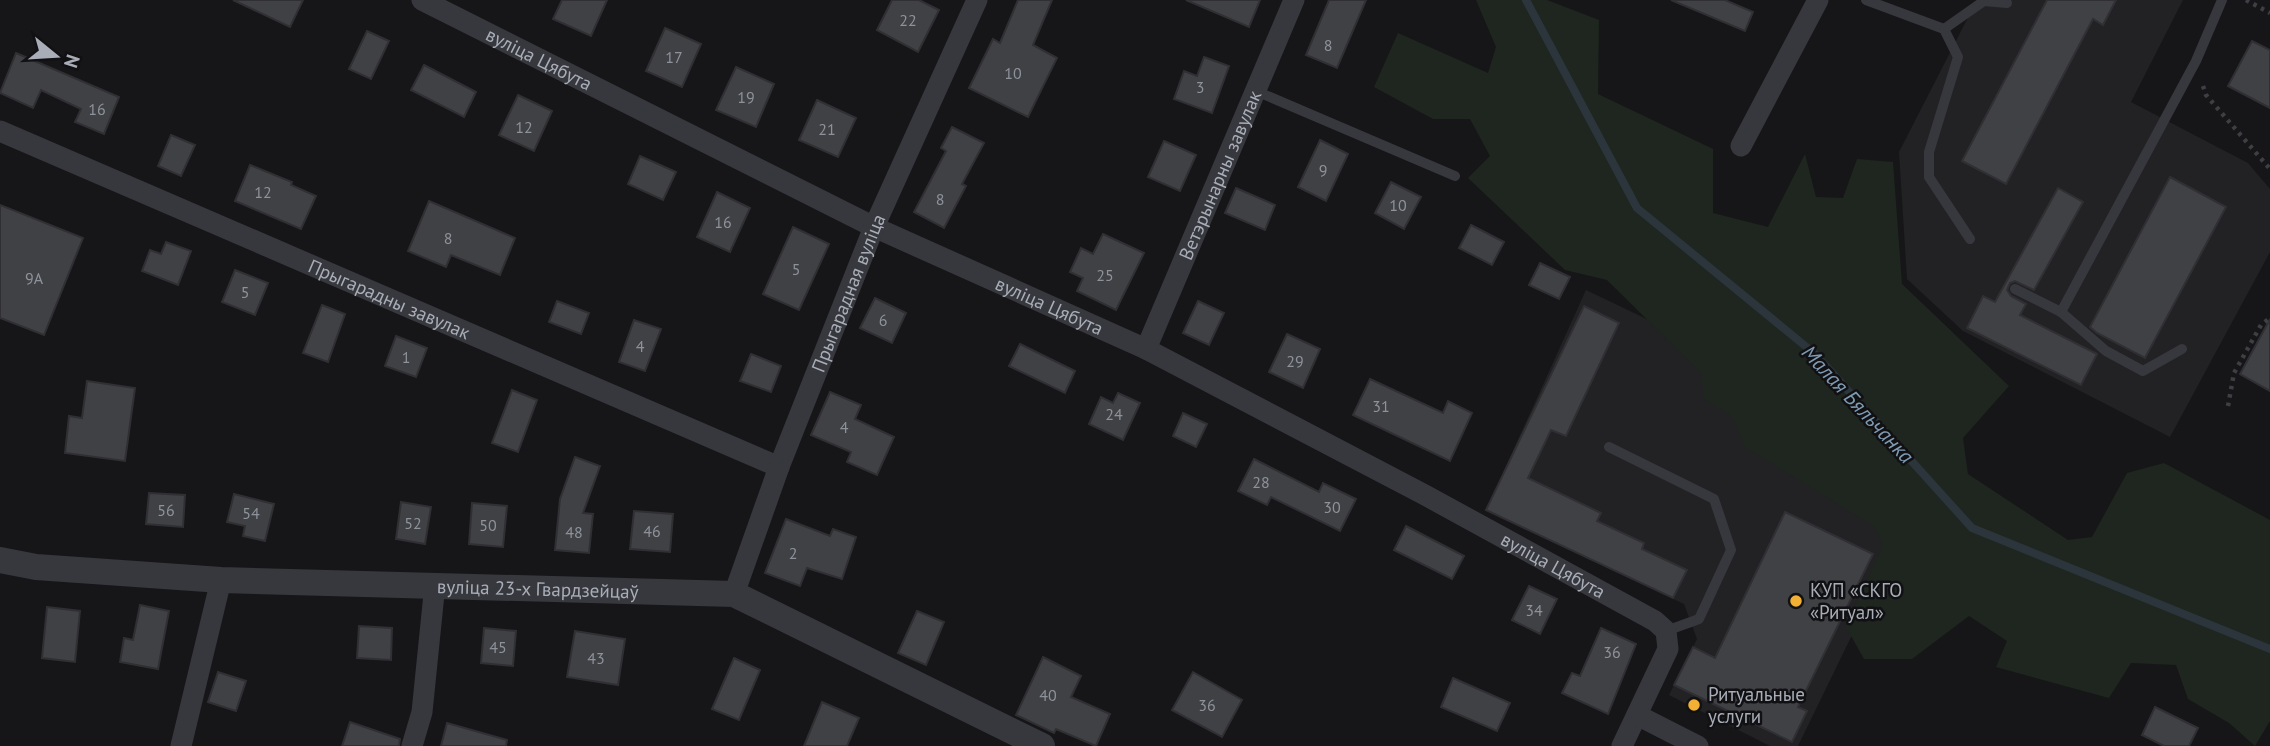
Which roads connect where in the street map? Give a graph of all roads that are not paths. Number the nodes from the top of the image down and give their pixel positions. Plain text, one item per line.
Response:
1 (422, 0) edge
2 (977, 0) edge
3 (1294, 0) edge
4 (1818, 0) edge
5 (1866, 0) edge
6 (2222, 0) edge
7 (2007, 3) dead end
8 (1944, 29) junction
9 (1256, 91) junction
10 (0, 131) edge
11 (1741, 146) dead end
12 (1455, 176) dead end
13 (874, 227) junction
14 (1970, 239) dead end
15 (2015, 289) dead end
16 (2061, 312) junction
17 (1146, 349) junction
18 (2182, 349) dead end
19 (1609, 447) dead end
20 (779, 467) junction
21 (0, 560) edge
22 (221, 580) junction
23 (435, 584) junction
24 (734, 594) junction
25 (1667, 631) junction
26 (1637, 715) junction
27 (181, 746) edge
28 (412, 746) edge
29 (1042, 746) edge
30 (1622, 746) edge
31 (1698, 746) edge

1 - 13 street, вуліца Цябута
2 - 13 street, Прыгарадная вуліца
3 - 9 street, Ветэрынарны завулак
4 - 11 street
5 - 8 lane
6 - 16 lane
7 - 8 lane
8 - 14 lane
9 - 12 lane
9 - 17 street, Ветэрынарны завулак
10 - 20 street, Прыгарадны завулак
13 - 17 street, вуліца Цябута
13 - 20 street, Прыгарадная вуліца
15 - 16 lane
16 - 18 lane
17 - 25 street, вуліца Цябута
19 - 25 lane
20 - 24 street, Прыгарадная вуліца
21 - 22 street, вуліца 23-х Гвардзейцаў
22 - 23 street, вуліца 23-х Гвардзейцаў
22 - 27 street
23 - 24 street, вуліца 23-х Гвардзейцаў
23 - 28 street
24 - 29 street, вуліца 23-х Гвардзейцаў
25 - 26 street
26 - 30 street
26 - 31 street

